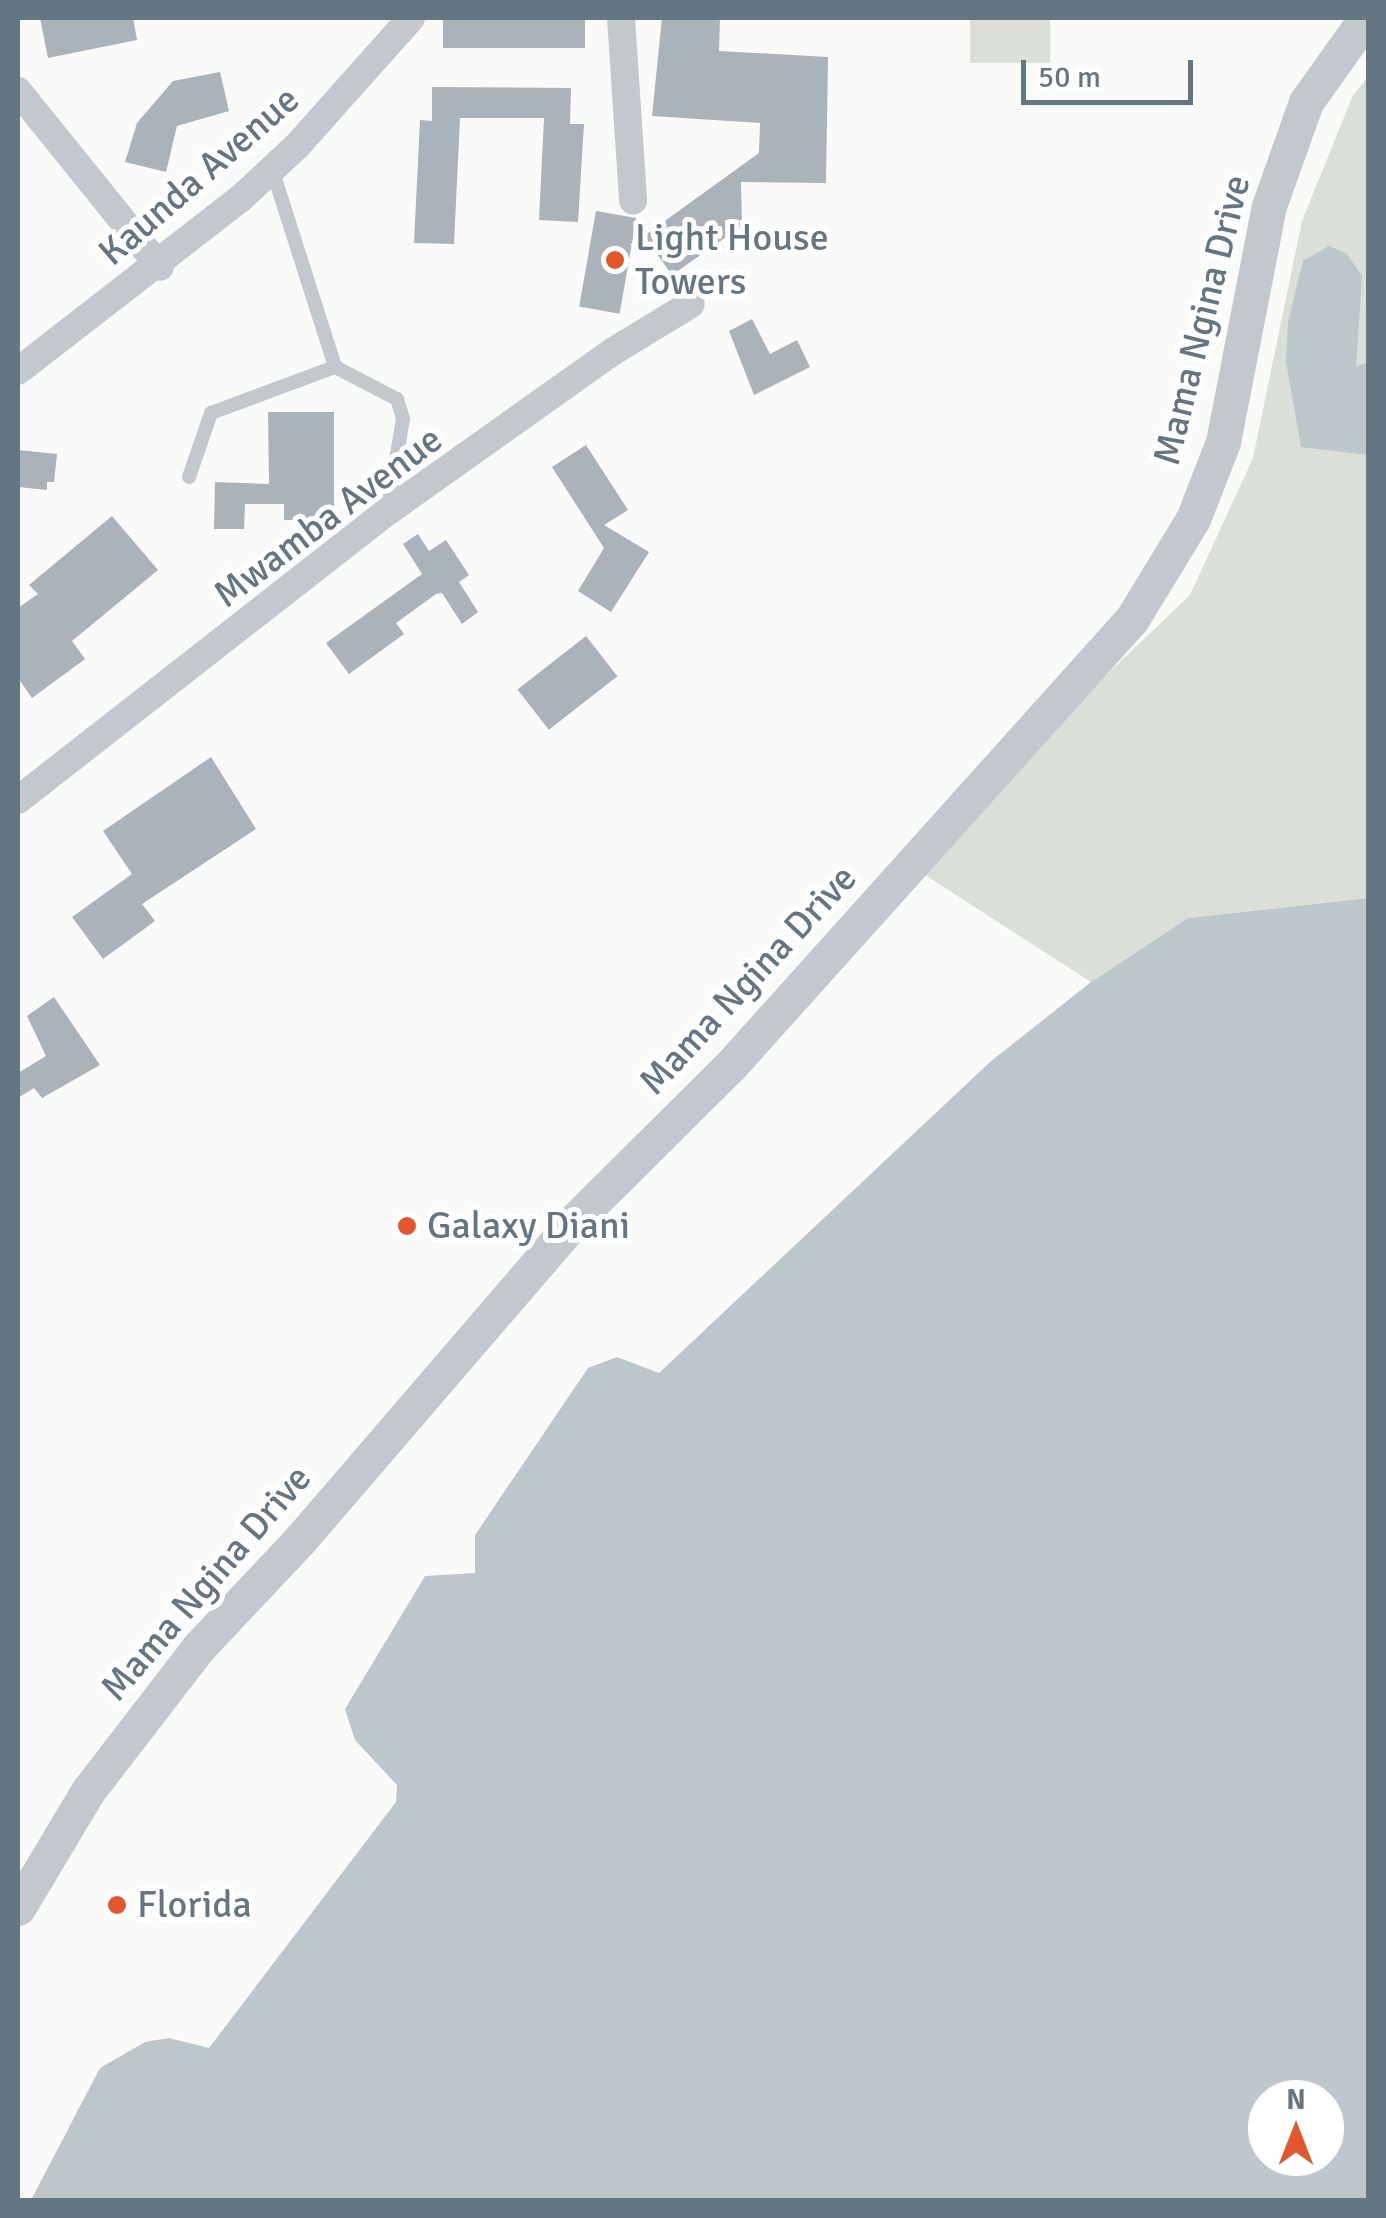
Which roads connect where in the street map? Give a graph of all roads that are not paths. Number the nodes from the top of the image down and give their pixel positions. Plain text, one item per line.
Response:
1 (412, 18) edge
2 (622, 18) edge
3 (1366, 18) edge
4 (18, 91) edge
5 (272, 170) junction
6 (633, 201) dead end
7 (160, 266) junction
8 (691, 304) dead end
9 (335, 367) junction
10 (18, 371) edge
11 (189, 478) dead end
12 (387, 512) junction
13 (18, 800) edge
14 (18, 1908) edge

1 - 5 street, Kaunda Avenue
2 - 6 street
3 - 14 street, Mama Ngina Drive
4 - 7 street
5 - 7 street, Kaunda Avenue
5 - 9 lane
7 - 10 street, Kaunda Avenue
8 - 12 street, Mwamba Avenue
9 - 11 lane
9 - 12 lane
12 - 13 street, Mwamba Avenue

